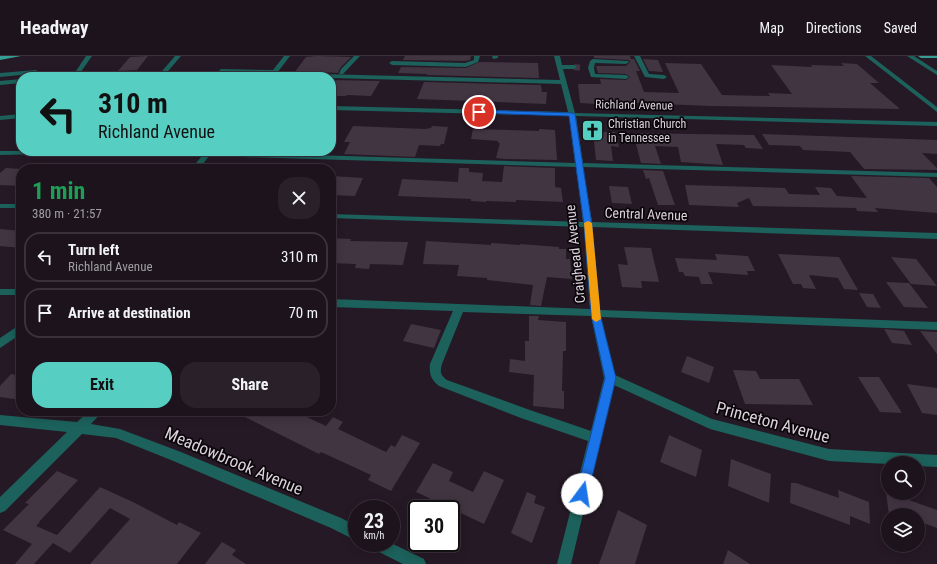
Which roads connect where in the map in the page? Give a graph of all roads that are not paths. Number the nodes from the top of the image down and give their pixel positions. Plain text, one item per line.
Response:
1 (18, 56) edge
2 (89, 56) edge
3 (178, 56) edge
4 (287, 56) edge
5 (357, 56) edge
6 (477, 56) edge
7 (557, 56) edge
8 (637, 56) edge
9 (868, 56) edge
10 (910, 56) edge
11 (922, 56) edge
12 (925, 56) edge
13 (937, 56) edge
14 (0, 58) edge
15 (626, 62) dead end
16 (392, 63) dead end
17 (560, 67) junction
18 (574, 67) tunnel mouth
19 (78, 72) edge
20 (164, 72) edge
21 (220, 72) edge
22 (234, 72) edge
23 (274, 72) edge
24 (341, 73) dead end
25 (937, 73) edge
26 (16, 74) edge
27 (0, 75) edge
28 (336, 76) edge
29 (664, 76) dead end
30 (626, 77) dead end
31 (16, 81) edge
32 (564, 82) junction
33 (0, 83) edge
34 (336, 108) edge
35 (937, 110) edge
36 (572, 114) junction
37 (16, 116) edge
38 (0, 118) edge
39 (937, 124) edge
40 (0, 153) edge
41 (16, 153) edge
42 (206, 156) edge
43 (332, 156) edge
44 (199, 164) edge
45 (579, 164) junction
46 (937, 175) edge
47 (0, 206) edge
48 (16, 206) edge
49 (336, 216) edge
50 (588, 225) junction
51 (937, 236) edge
52 (0, 292) edge
53 (16, 292) edge
54 (336, 303) edge
55 (460, 307) junction
56 (595, 314) junction
57 (937, 326) edge
58 (16, 332) edge
59 (0, 344) edge
60 (610, 378) junction
61 (92, 416) edge
62 (0, 420) edge
63 (80, 428) junction
64 (596, 438) junction
65 (937, 461) edge
66 (0, 506) edge
67 (348, 530) edge
68 (394, 552) edge
69 (419, 564) edge
70 (564, 564) edge

1 - 14 main road
2 - 19 street
3 - 20 street
4 - 23 street
5 - 24 street
6 - 16 street
7 - 17 street, Craighead Avenue
8 - 29 street
9 - 35 street
10 - 25 street
11 - 12 main road
12 - 13 main road
15 - 30 street
17 - 18 street
17 - 32 street, Craighead Avenue
21 - 22 street
26 - 27 street
28 - 32 street
31 - 33 street
32 - 36 street, Craighead Avenue
34 - 36 street, Richland Avenue
36 - 39 street, Richland Avenue
36 - 45 street, Craighead Avenue
37 - 38 street
40 - 41 street
42 - 44 street
43 - 45 street
45 - 46 street
45 - 50 street, Craighead Avenue
47 - 48 street
49 - 50 street, Central Avenue
50 - 51 street, Central Avenue
50 - 56 street, Craighead Avenue
52 - 53 street
54 - 55 street
55 - 56 street
55 - 64 street
56 - 57 street
56 - 60 street, Craighead Avenue
58 - 59 street
60 - 64 street, Craighead Avenue
60 - 65 street, Princeton Avenue
61 - 63 street
62 - 63 street, Meadowbrook Avenue
63 - 66 street
63 - 67 street, Meadowbrook Avenue
64 - 70 street, Craighead Avenue
68 - 69 street

